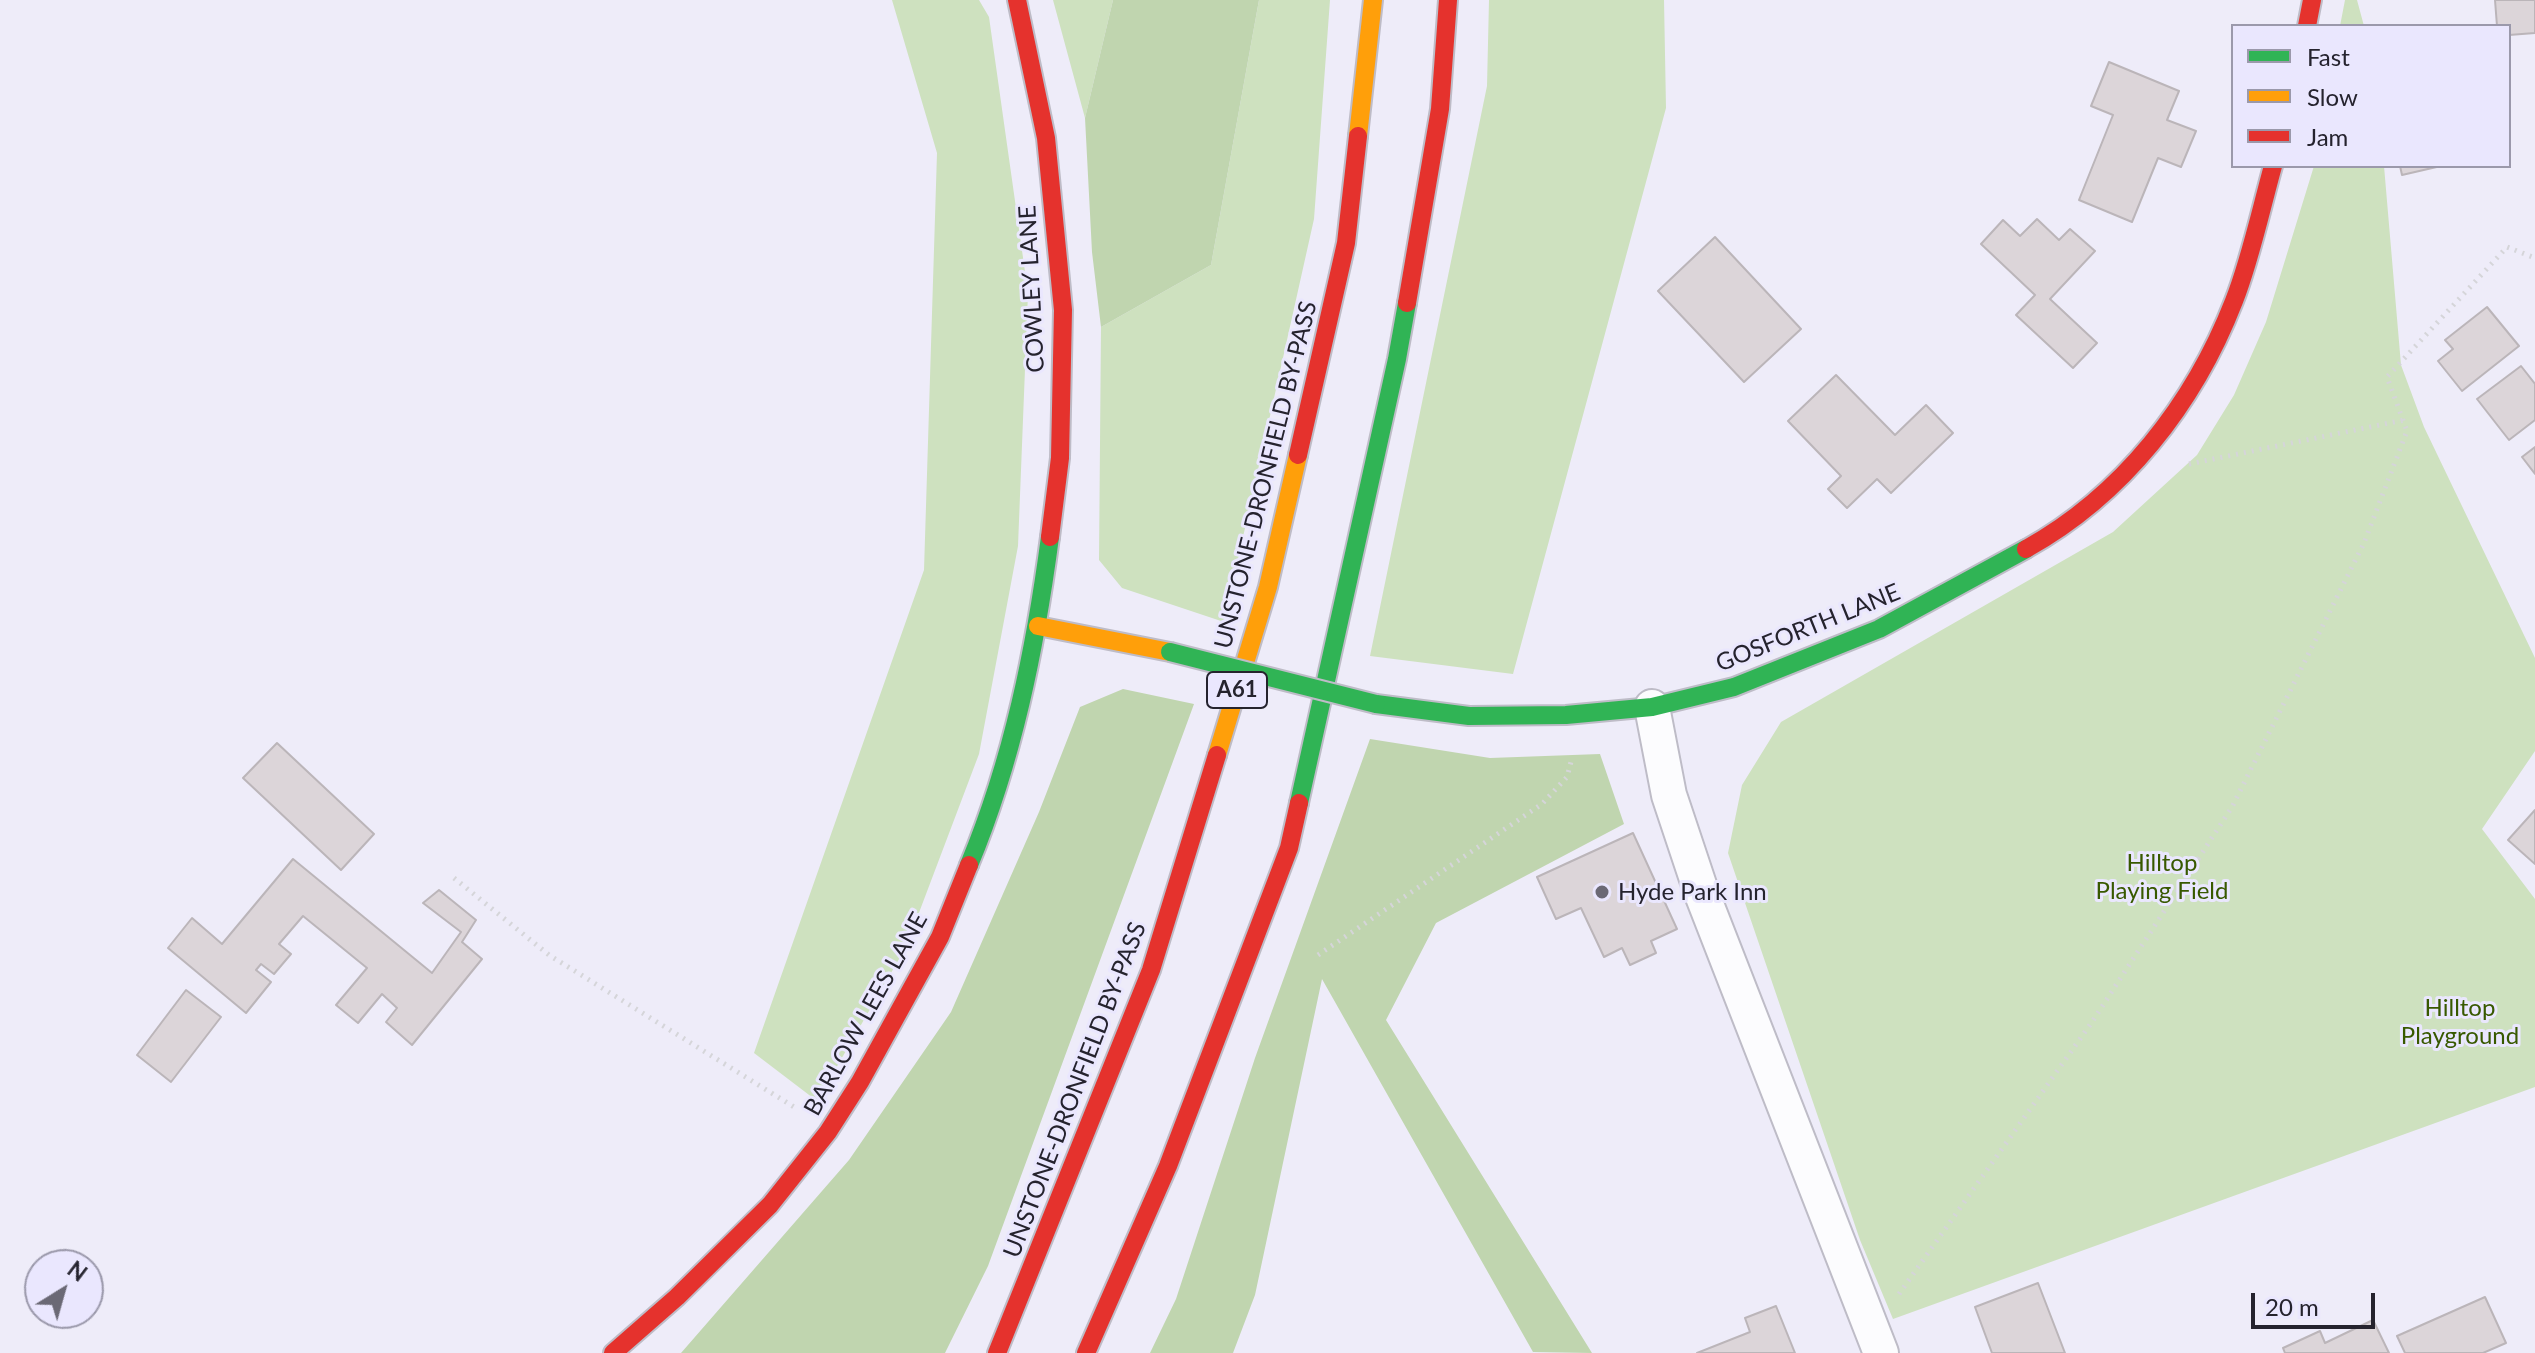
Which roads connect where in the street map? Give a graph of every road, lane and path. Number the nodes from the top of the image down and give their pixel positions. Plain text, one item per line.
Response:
1 (1017, 0) edge
2 (1373, 0) edge
3 (1448, 0) edge
4 (2312, 0) edge
5 (2307, 24) edge
6 (2272, 168) edge
7 (2535, 258) edge
8 (2404, 420) junction
9 (2137, 461) junction
10 (1038, 626) junction
11 (1652, 707) junction
12 (1578, 714) junction
13 (454, 878) dead end
14 (1318, 955) dead end
15 (828, 1132) junction
16 (1876, 1340) edge
17 (613, 1353) edge
18 (997, 1353) edge
19 (1086, 1353) edge

1 - 10 main road, COWLEY LANE
2 - 18 main road, UNSTONE-DRONFIELD BY-PASS / A61
3 - 19 main road
4 - 5 main road
6 - 9 main road, GOSFORTH LANE
7 - 8 path
8 - 9 path
8 - 16 path
9 - 11 main road, GOSFORTH LANE
10 - 12 main road, GOSFORTH LANE, bridge
10 - 15 main road, BARLOW LEES LANE
11 - 12 main road, GOSFORTH LANE
11 - 16 street
12 - 14 path
13 - 15 path
15 - 17 main road, BARLOW LEES LANE

